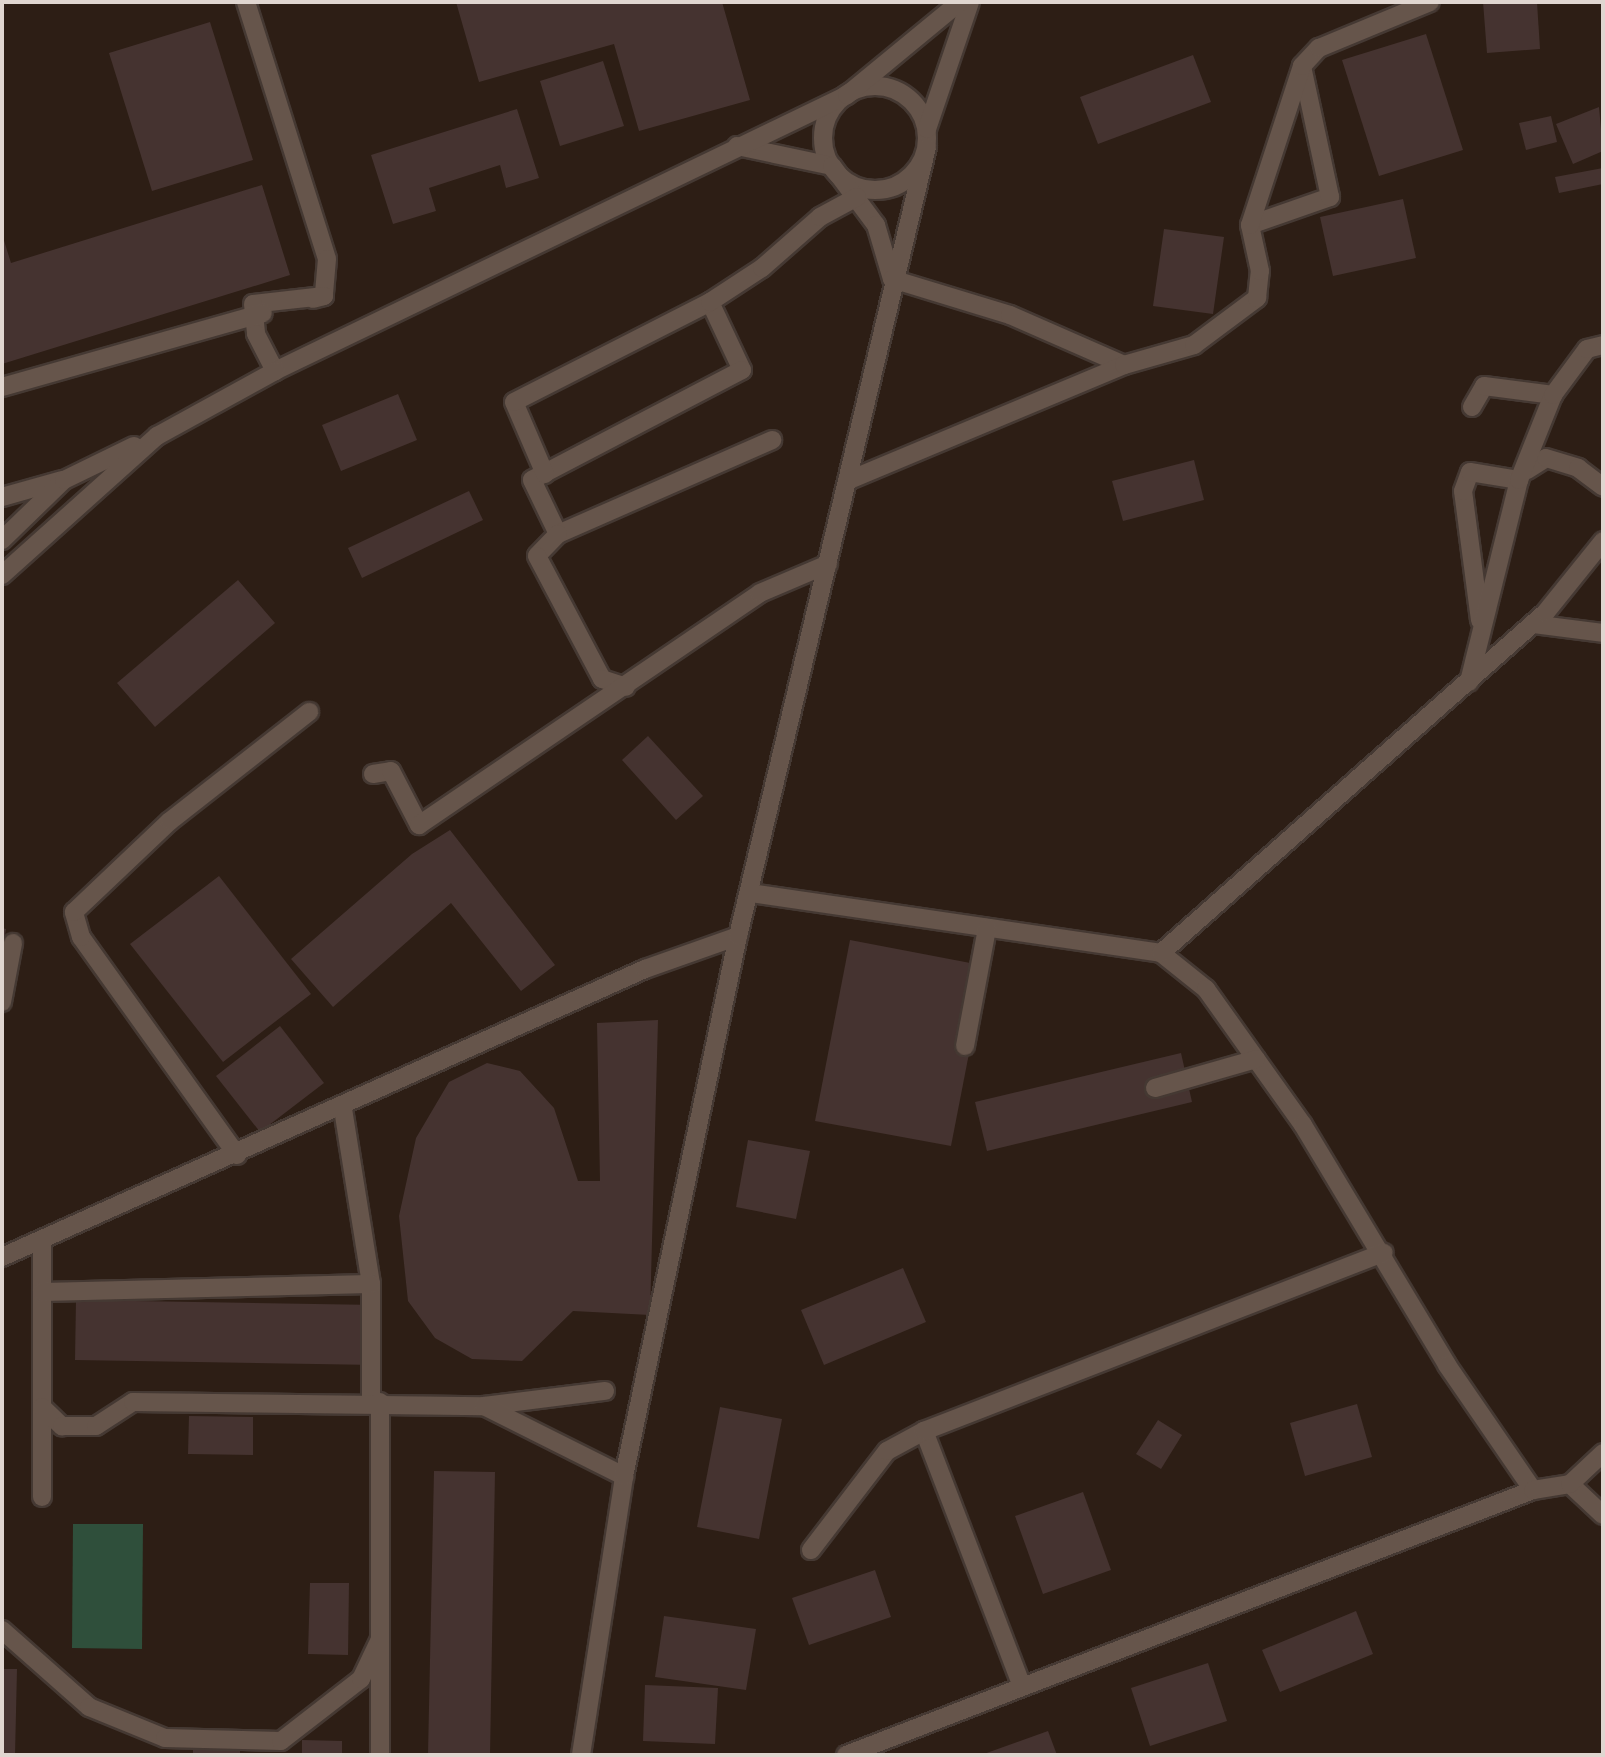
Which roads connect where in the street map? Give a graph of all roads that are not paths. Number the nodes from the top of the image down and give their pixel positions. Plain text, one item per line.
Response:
1 (246, 2) edge
2 (960, 2) edge
3 (970, 2) edge
4 (1430, 2) edge
5 (1302, 66) junction
6 (847, 94) junction
7 (927, 138) junction
8 (737, 146) junction
9 (832, 166) junction
10 (857, 197) junction
11 (1250, 225) junction
12 (892, 279) junction
13 (324, 296) junction
14 (710, 302) junction
15 (1603, 345) edge
16 (1124, 365) junction
17 (275, 371) junction
18 (2, 387) edge
19 (1553, 395) junction
20 (1472, 407) dead end
21 (172, 428) junction
22 (772, 440) dead end
23 (545, 474) junction
24 (1523, 475) junction
25 (64, 480) junction
26 (847, 481) junction
27 (1603, 487) edge
28 (2, 497) edge
29 (558, 534) junction
30 (2, 540) edge
31 (1603, 541) edge
32 (828, 564) junction
33 (2, 575) edge
34 (1533, 624) junction
35 (1481, 630) junction
36 (1603, 633) edge
37 (1469, 683) junction
38 (625, 687) junction
39 (309, 712) dead end
40 (373, 774) dead end
41 (750, 893) junction
42 (987, 929) junction
43 (738, 936) junction
44 (13, 943) dead end
45 (1161, 953) junction
46 (2, 1002) edge
47 (965, 1046) dead end
48 (1256, 1059) junction
49 (1156, 1088) dead end
50 (343, 1109) junction
51 (237, 1154) junction
52 (41, 1241) junction
53 (1384, 1253) junction
54 (2, 1257) edge
55 (371, 1284) junction
56 (41, 1292) junction
57 (605, 1391) dead end
58 (376, 1402) junction
59 (484, 1406) junction
60 (41, 1407) junction
61 (924, 1431) junction
62 (1603, 1453) edge
63 (624, 1476) junction
64 (1570, 1484) junction
65 (1533, 1490) junction
66 (41, 1497) dead end
67 (1603, 1515) edge
68 (811, 1550) dead end
69 (2, 1630) edge
70 (380, 1640) junction
71 (1021, 1684) junction
72 (164, 1747) edge
73 (380, 1755) edge
74 (581, 1755) edge
75 (846, 1755) edge

1 - 13 lane
2 - 6 lane
3 - 7 lane
4 - 5 lane
5 - 11 lane
5 - 11 lane
6 - 7 lane
6 - 8 lane
6 - 9 lane
7 - 9 lane
7 - 12 lane
8 - 9 lane
8 - 17 lane
9 - 10 lane
10 - 12 lane
10 - 14 lane
11 - 16 lane
12 - 16 lane
12 - 26 lane
13 - 17 lane
13 - 18 lane
14 - 23 lane
14 - 23 lane
15 - 19 lane
16 - 26 lane
17 - 21 lane
19 - 20 lane
19 - 24 lane
21 - 25 lane
21 - 33 lane
22 - 29 lane
23 - 29 lane
24 - 27 lane
24 - 35 lane
24 - 35 lane
25 - 28 lane
25 - 30 lane
26 - 32 lane
29 - 38 lane
31 - 34 lane
32 - 38 lane
32 - 41 lane
34 - 36 lane
34 - 37 lane
35 - 37 lane
37 - 45 lane
38 - 40 lane
39 - 51 lane
41 - 42 lane
41 - 43 lane
42 - 45 lane
42 - 47 lane
43 - 50 lane
43 - 63 lane
44 - 46 lane
45 - 48 lane
48 - 49 lane
48 - 53 lane
50 - 51 lane
50 - 55 lane
51 - 52 lane
52 - 54 lane
52 - 56 lane
53 - 61 lane
53 - 65 lane
55 - 56 lane
55 - 58 lane
56 - 60 lane
57 - 59 lane
58 - 59 lane
58 - 60 lane
58 - 70 lane
59 - 63 lane
60 - 66 lane
61 - 68 lane
61 - 71 lane
62 - 64 lane
63 - 74 lane
64 - 65 lane
64 - 67 lane
65 - 71 lane
69 - 72 lane
70 - 72 lane
70 - 73 lane
71 - 75 lane

